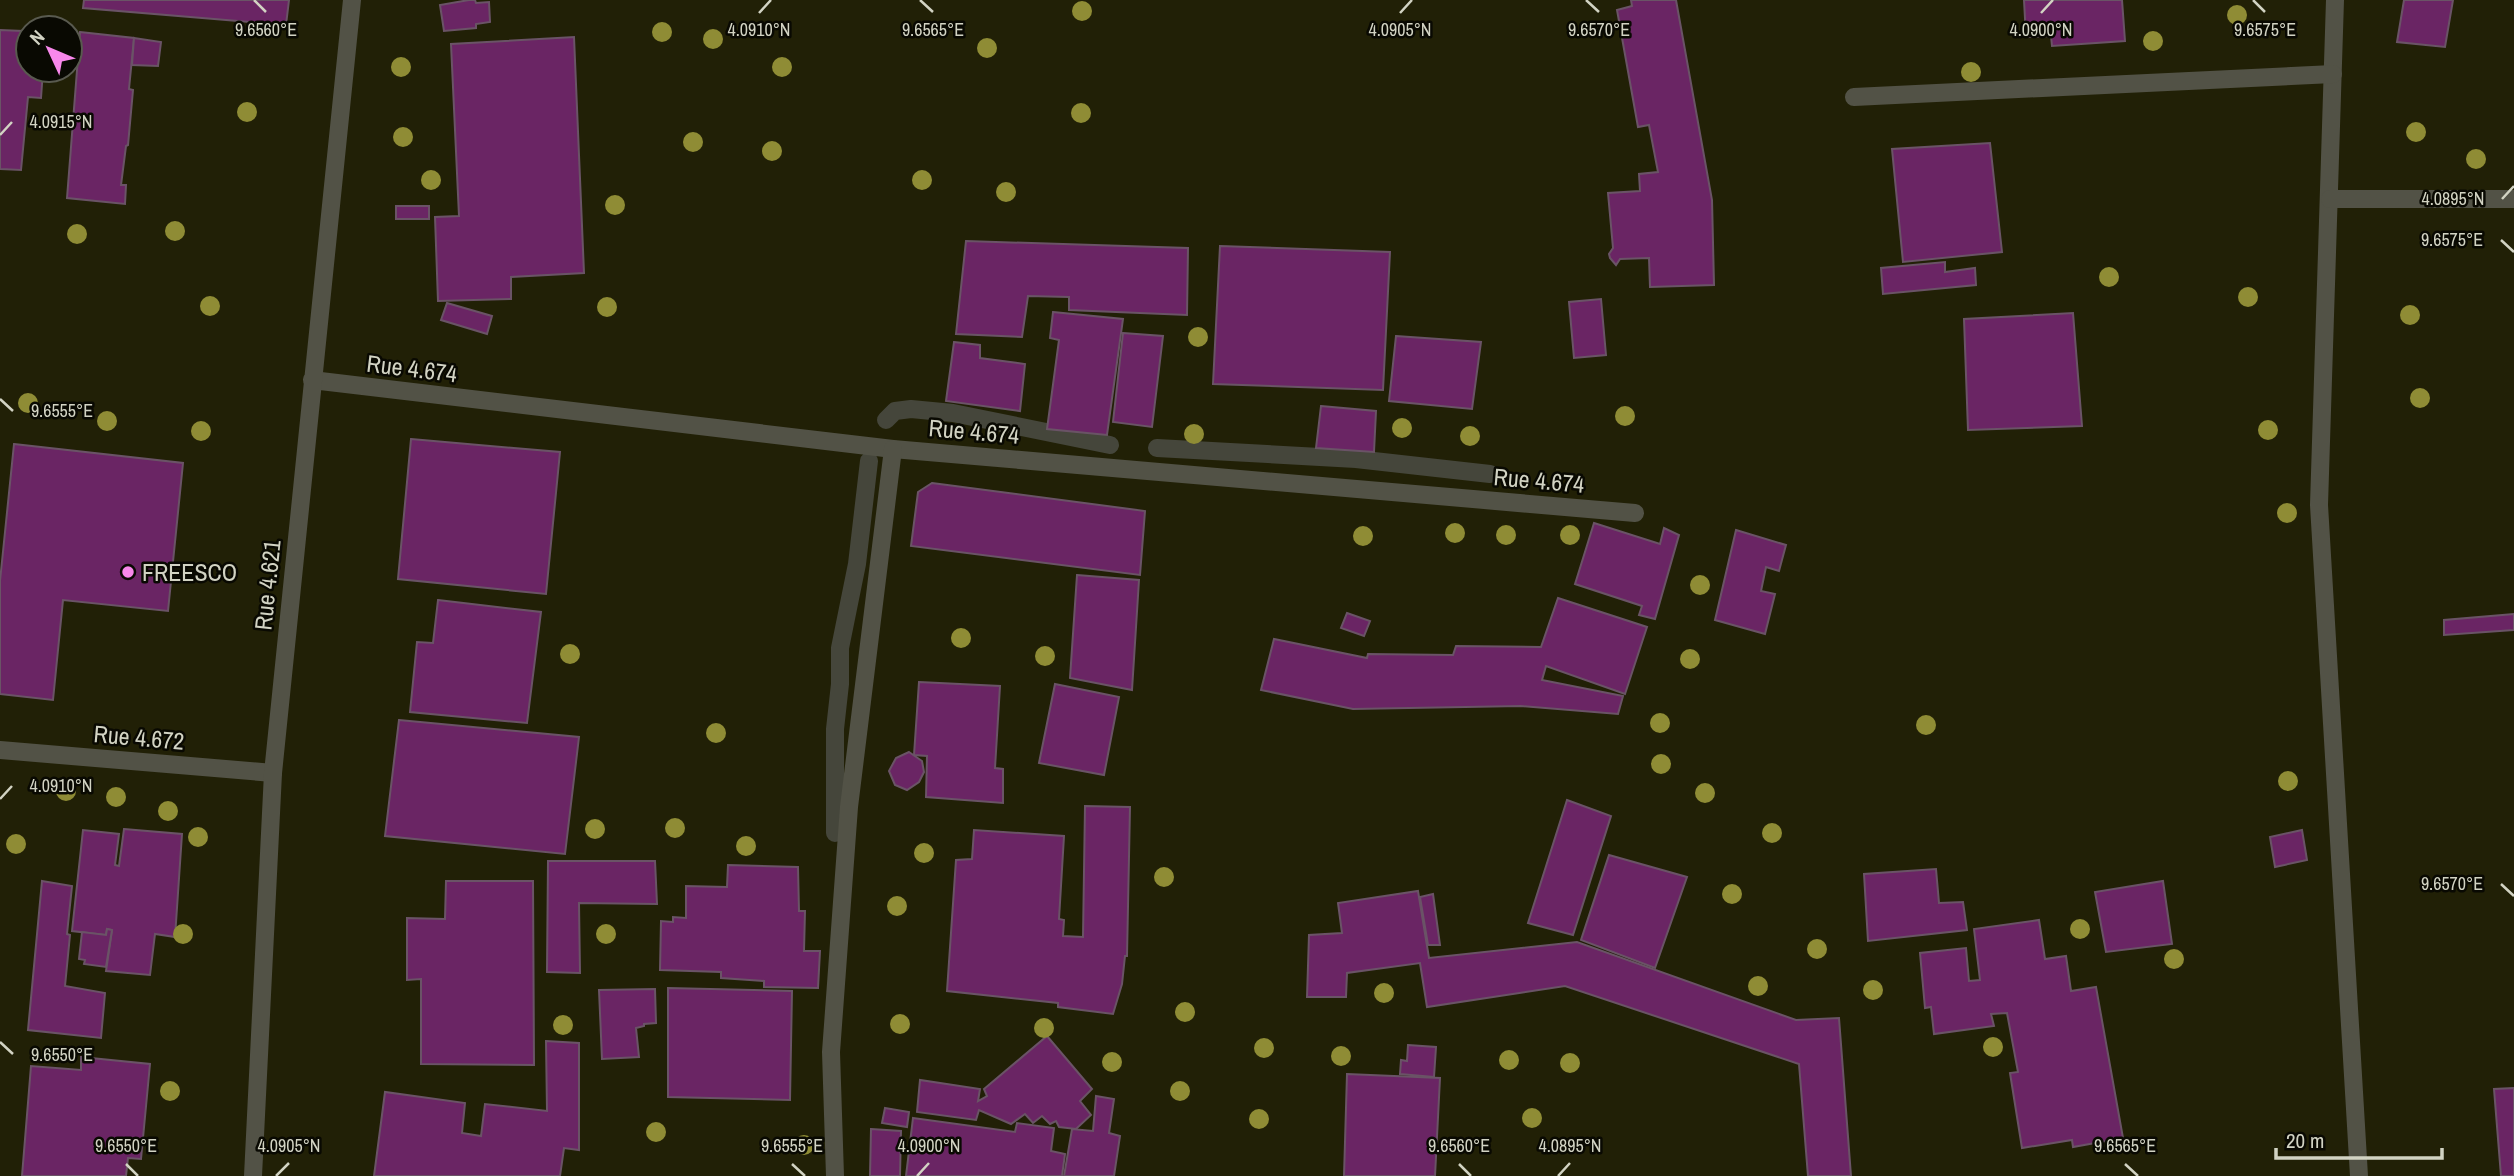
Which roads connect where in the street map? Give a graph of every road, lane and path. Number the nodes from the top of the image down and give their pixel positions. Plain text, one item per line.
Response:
1 (352, 0) edge
2 (2335, 0) edge
3 (2333, 74) junction
4 (1854, 97) dead end
5 (2330, 199) junction
6 (2514, 199) edge
7 (312, 380) junction
8 (894, 449) junction
9 (1635, 513) dead end
10 (0, 750) edge
11 (273, 773) junction
12 (253, 1176) edge
13 (835, 1176) edge
14 (2359, 1176) edge

1 - 7 street, Rue 4.621
2 - 3 street
3 - 4 street
3 - 5 street
5 - 6 street
5 - 14 street
7 - 8 street, Rue 4.674
7 - 11 street, Rue 4.621
8 - 9 street, Rue 4.674
8 - 13 street
10 - 11 street, Rue 4.672
11 - 12 street, Rue 4.621

